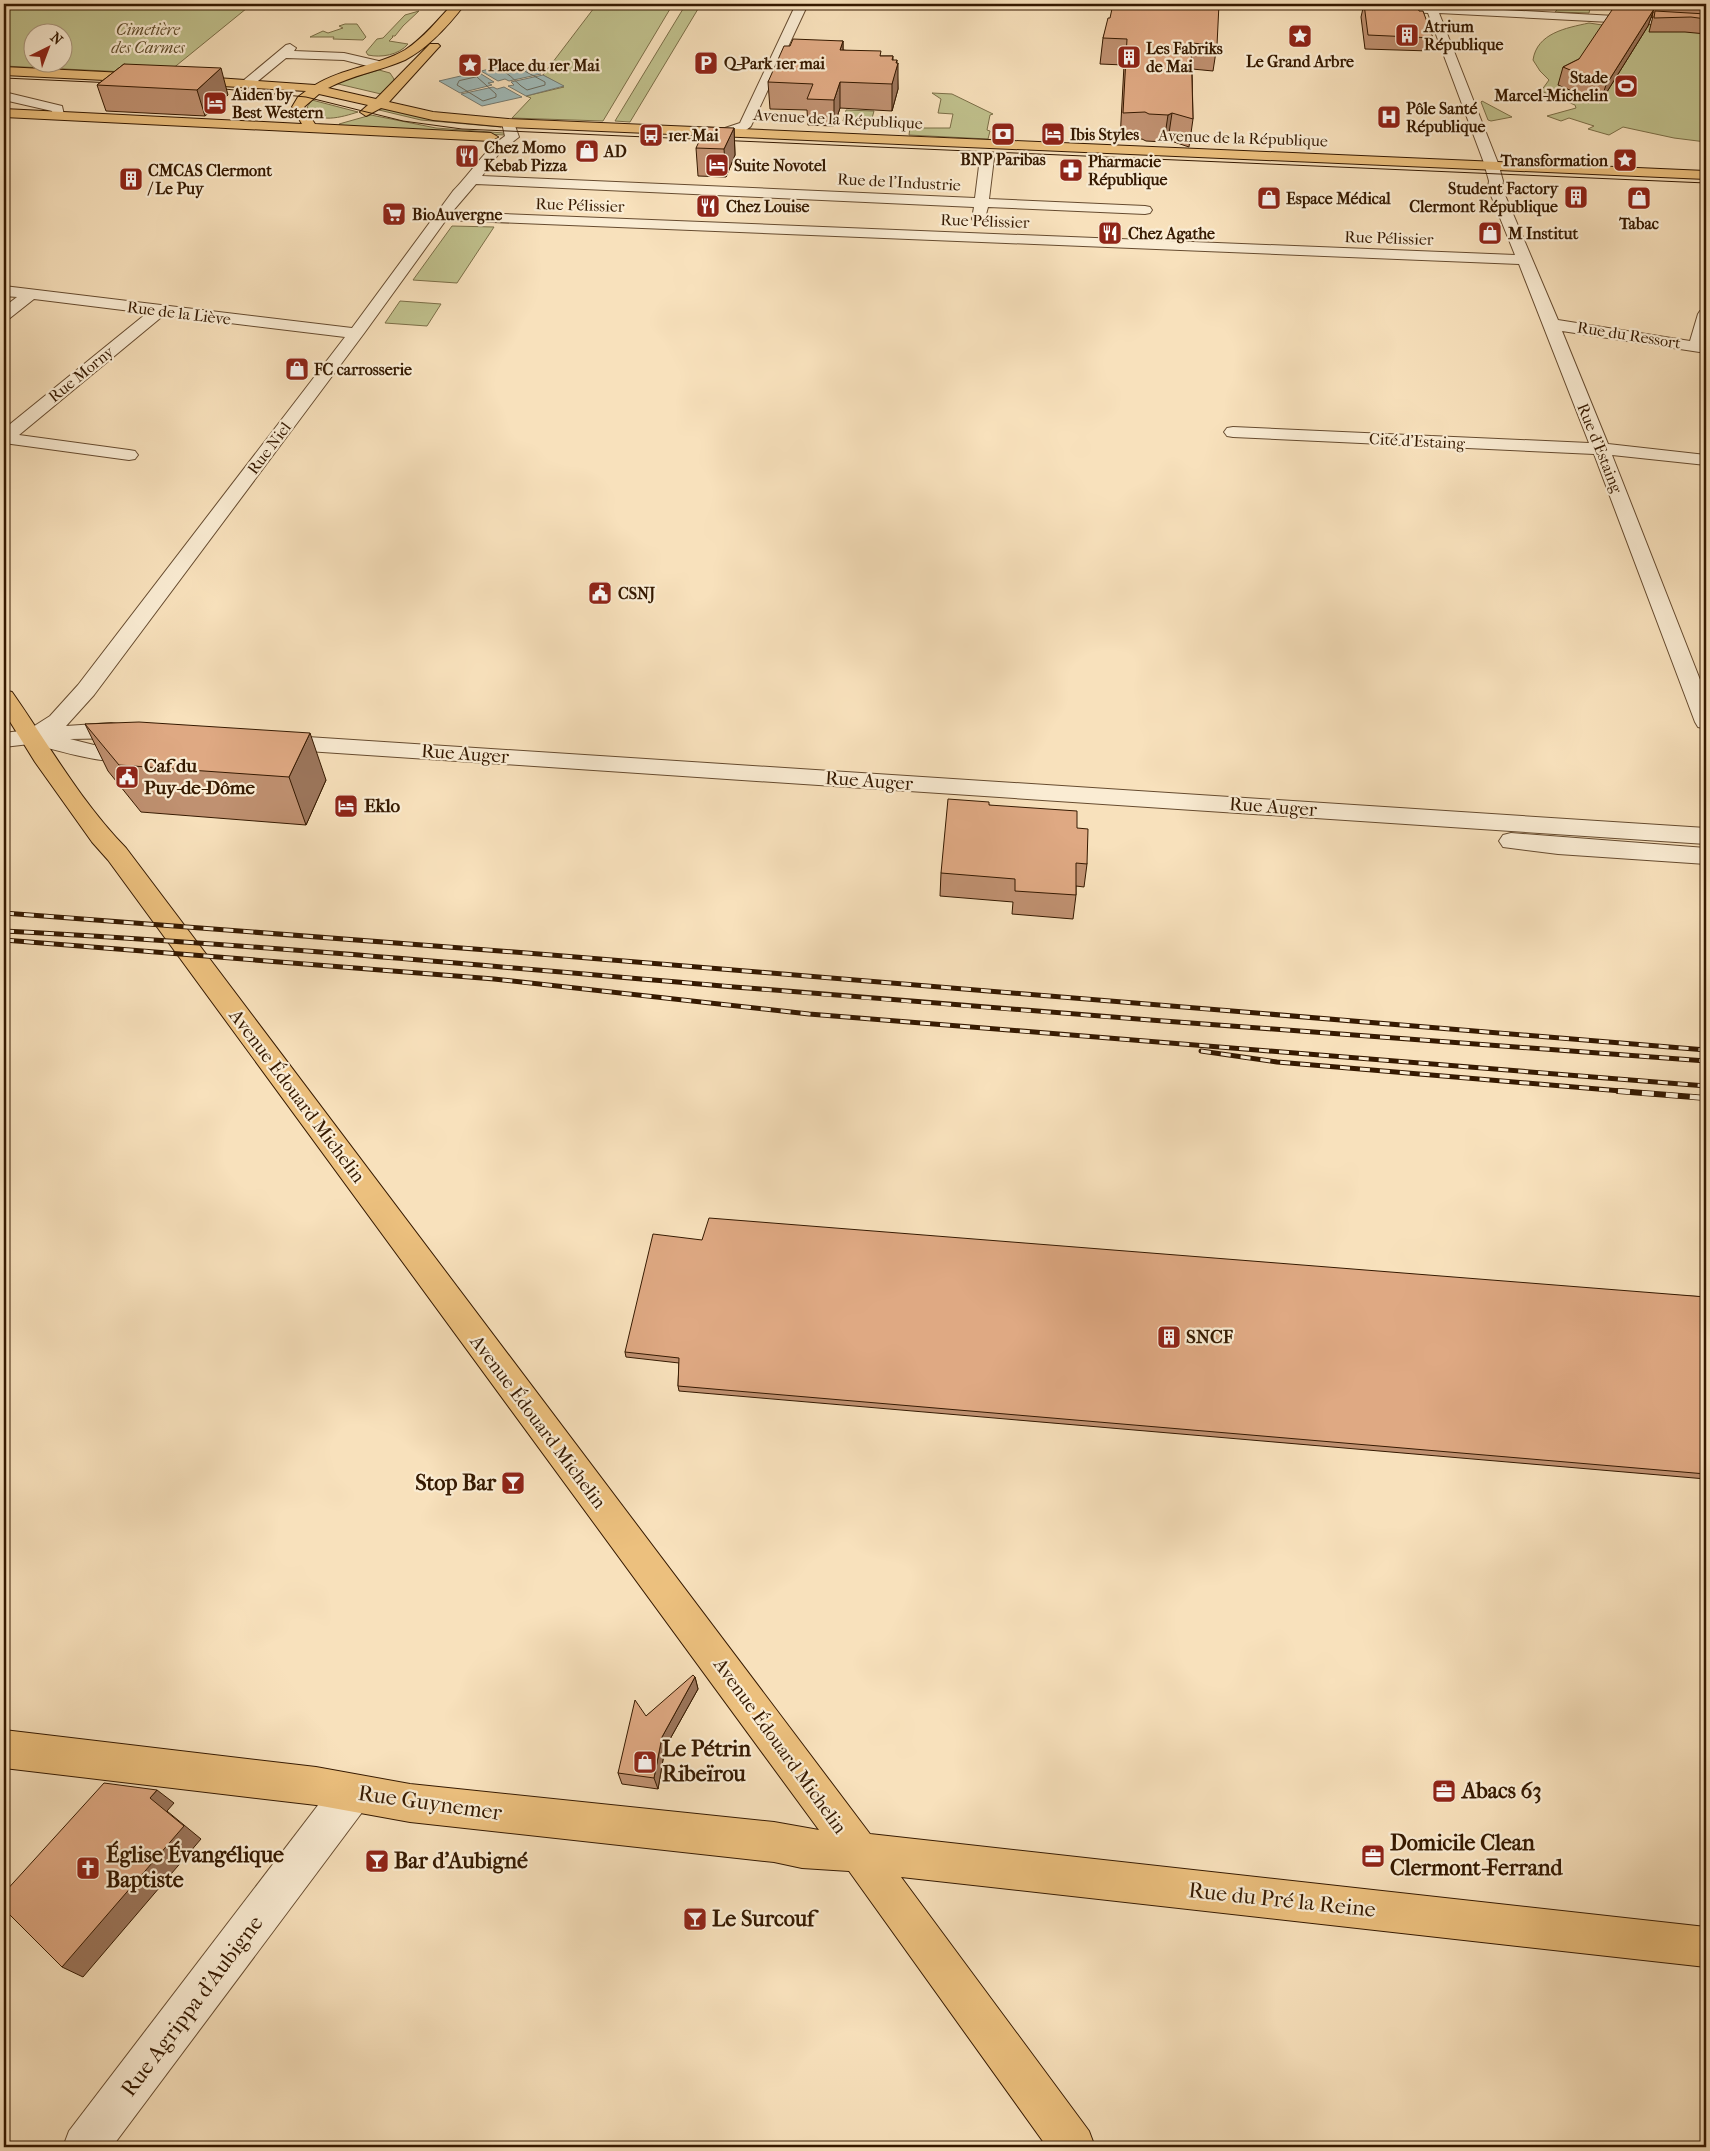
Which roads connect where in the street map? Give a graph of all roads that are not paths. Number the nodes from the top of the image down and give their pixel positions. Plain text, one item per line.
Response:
1 (459, 4) edge
2 (802, 4) edge
3 (1331, 4) edge
4 (472, 5) dead end
5 (1432, 9) junction
6 (1706, 24) edge
7 (380, 65) junction
8 (4, 71) edge
9 (356, 71) junction
10 (160, 78) edge
11 (178, 80) edge
12 (401, 82) junction
13 (248, 83) junction
14 (261, 84) junction
15 (309, 90) junction
16 (4, 96) edge
17 (379, 104) junction
18 (4, 113) edge
19 (58, 116) junction
20 (449, 116) junction
21 (508, 123) junction
22 (745, 126) junction
23 (310, 129) junction
24 (727, 132) junction
25 (761, 134) junction
26 (482, 136) junction
27 (512, 137) junction
28 (527, 138) dead end
29 (496, 148) junction
30 (988, 158) dead end
31 (1497, 175) junction
32 (1706, 175) edge
33 (472, 180) junction
34 (1481, 180) dead end
35 (728, 192) junction
36 (982, 203) junction
37 (1145, 210) dead end
38 (442, 216) junction
39 (714, 228) junction
40 (976, 238) junction
41 (1525, 260) junction
42 (4, 291) edge
43 (32, 294) junction
44 (159, 311) junction
45 (1706, 314) edge
46 (4, 316) edge
47 (1551, 324) junction
48 (355, 334) junction
49 (1701, 347) edge
50 (1234, 432) dead end
51 (4, 438) edge
52 (1600, 449) junction
53 (129, 455) dead end
54 (1706, 460) edge
55 (4, 697) edge
56 (1706, 722) edge
57 (142, 733) edge
58 (18, 739) edge
59 (159, 755) edge
60 (1706, 836) edge
61 (1706, 856) edge
62 (4, 1749) edge
63 (352, 1793) junction
64 (858, 1852) junction
65 (1706, 1947) edge
66 (85, 2147) edge
67 (1073, 2147) edge

1 - 7 main road
2 - 22 street
3 - 5 street
4 - 12 main road
5 - 6 street
5 - 31 street, Rue d'Estaing
7 - 9 main road
7 - 12 main road
7 - 13 street
8 - 10 main road
9 - 14 main road
9 - 15 main road
11 - 13 main road
12 - 17 main road
12 - 20 main road, Avenue de la République
13 - 14 main road
14 - 15 main road, Avenue de la République
15 - 17 main road, Avenue de la République
15 - 23 main road
16 - 19 street
17 - 20 main road, Avenue de la République
17 - 23 main road
18 - 19 main road
19 - 23 main road
20 - 21 main road, Avenue de la République
21 - 24 main road, Avenue de la République
21 - 27 street
22 - 24 street
22 - 25 street
23 - 26 main road
24 - 25 main road, Avenue de la République
25 - 31 main road, Avenue de la République
26 - 27 main road
26 - 29 street
27 - 28 main road
27 - 29 street, Rue Niel
29 - 33 street, Rue Niel
30 - 36 street
31 - 32 main road, Avenue de la République
31 - 34 main road, Avenue de la République
31 - 41 street, Rue d'Estaing
33 - 35 street, Rue de l'Industrie
33 - 38 street, Rue Niel
35 - 36 street, Rue de l'Industrie
35 - 39 street
36 - 37 street, Rue de l'Industrie
36 - 40 street
38 - 39 street, Rue Pélissier
38 - 48 street, Rue Niel
39 - 40 street, Rue Pélissier
40 - 41 street, Rue Pélissier
41 - 47 street, Rue d'Estaing
42 - 43 street, Rue de la Liève
43 - 44 street, Rue de la Liève
43 - 46 street
44 - 48 street, Rue de la Liève
44 - 51 street, Rue Morny
45 - 49 street
47 - 49 street, Rue du Ressort
47 - 52 street, Rue d'Estaing
48 - 58 street, Rue Niel
50 - 52 street, Cité d'Estaing
51 - 53 street
52 - 54 street, Cité d'Estaing
52 - 56 street, Rue d'Estaing
55 - 58 main road, Avenue Édouard Michelin
57 - 58 street
58 - 59 street
58 - 64 main road, Avenue Édouard Michelin
60 - 61 street, Rue Auger
62 - 63 main road, Rue Guynemer
63 - 64 main road, Rue Guynemer
63 - 66 street, Rue Agrippa d'Aubigne
64 - 65 main road, Rue du Pré la Reine
64 - 67 main road, Avenue Édouard Michelin

